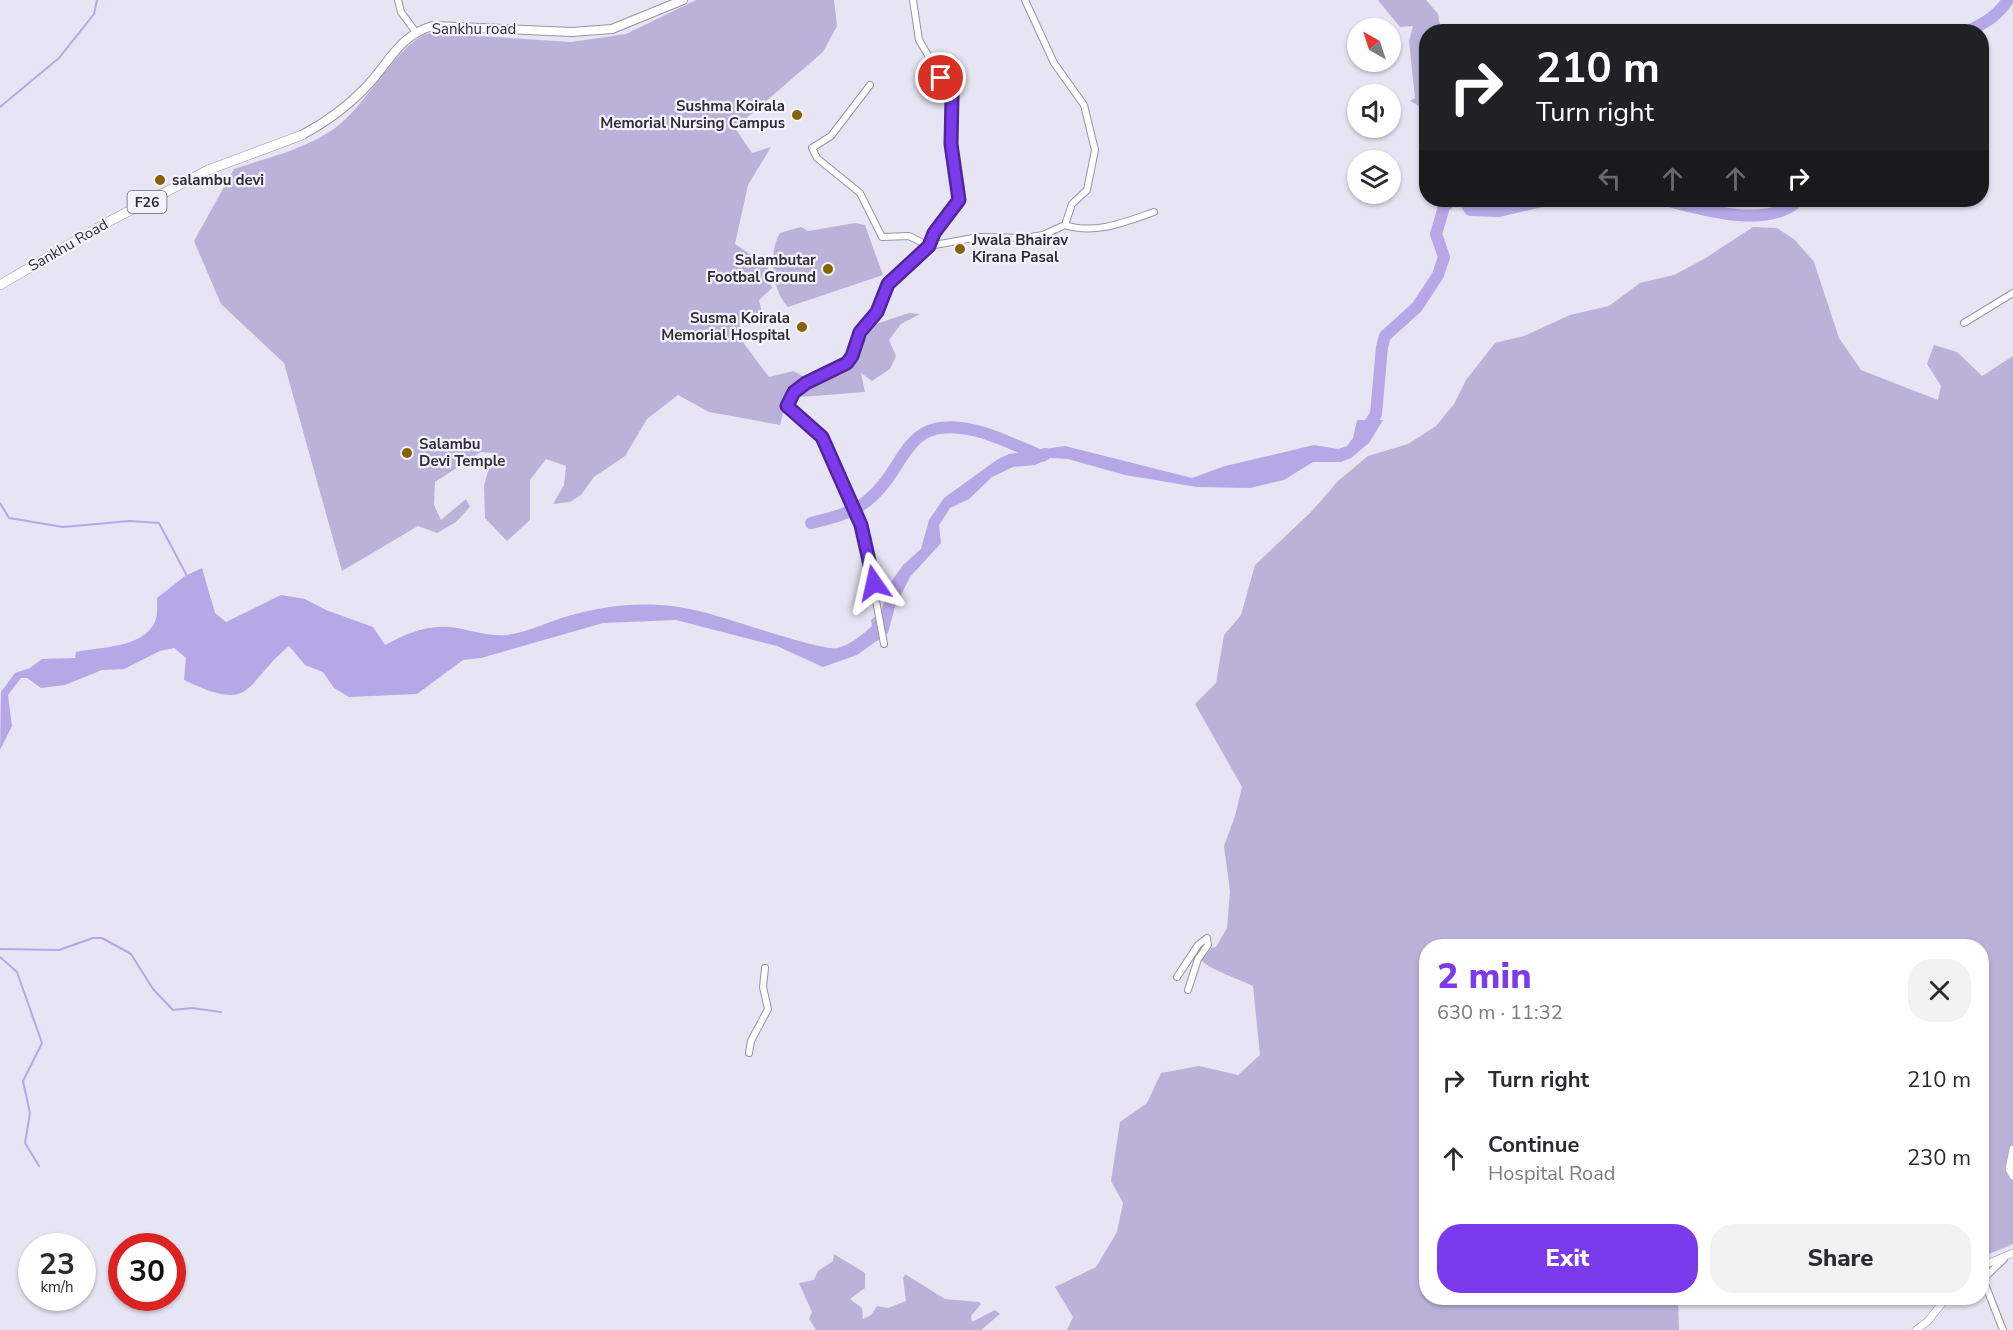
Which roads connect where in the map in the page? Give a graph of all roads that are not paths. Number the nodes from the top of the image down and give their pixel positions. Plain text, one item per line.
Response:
1 (398, 0) edge
2 (683, 0) edge
3 (913, 0) edge
4 (1025, 0) edge
5 (415, 31) junction
6 (870, 85) dead end
7 (302, 135) joint
8 (1154, 212) dead end
9 (1065, 225) junction
10 (929, 246) junction
11 (0, 285) edge
12 (2013, 293) edge
13 (1964, 323) dead end
14 (884, 644) dead end
15 (765, 968) dead end
16 (1177, 977) dead end
17 (1188, 990) dead end
18 (748, 1053) dead end
19 (2013, 1149) edge
20 (2013, 1176) edge
21 (2013, 1253) edge
22 (2004, 1259) junction
23 (1989, 1264) edge
24 (1989, 1273) edge
25 (1989, 1294) edge
26 (1941, 1305) edge
27 (1916, 1330) edge
28 (2003, 1330) edge

1 - 5 street
2 - 5 main road, Sankhu road
3 - 10 street
4 - 9 street
5 - 7 main road, Sankhu road / F26
6 - 10 street
7 - 11 main road, Sankhu Road / F26
8 - 9 street
9 - 10 street
10 - 14 street
12 - 13 street
15 - 18 street
16 - 17 street
19 - 20 street
21 - 22 street
22 - 23 street
22 - 24 street
25 - 28 street
26 - 27 street

